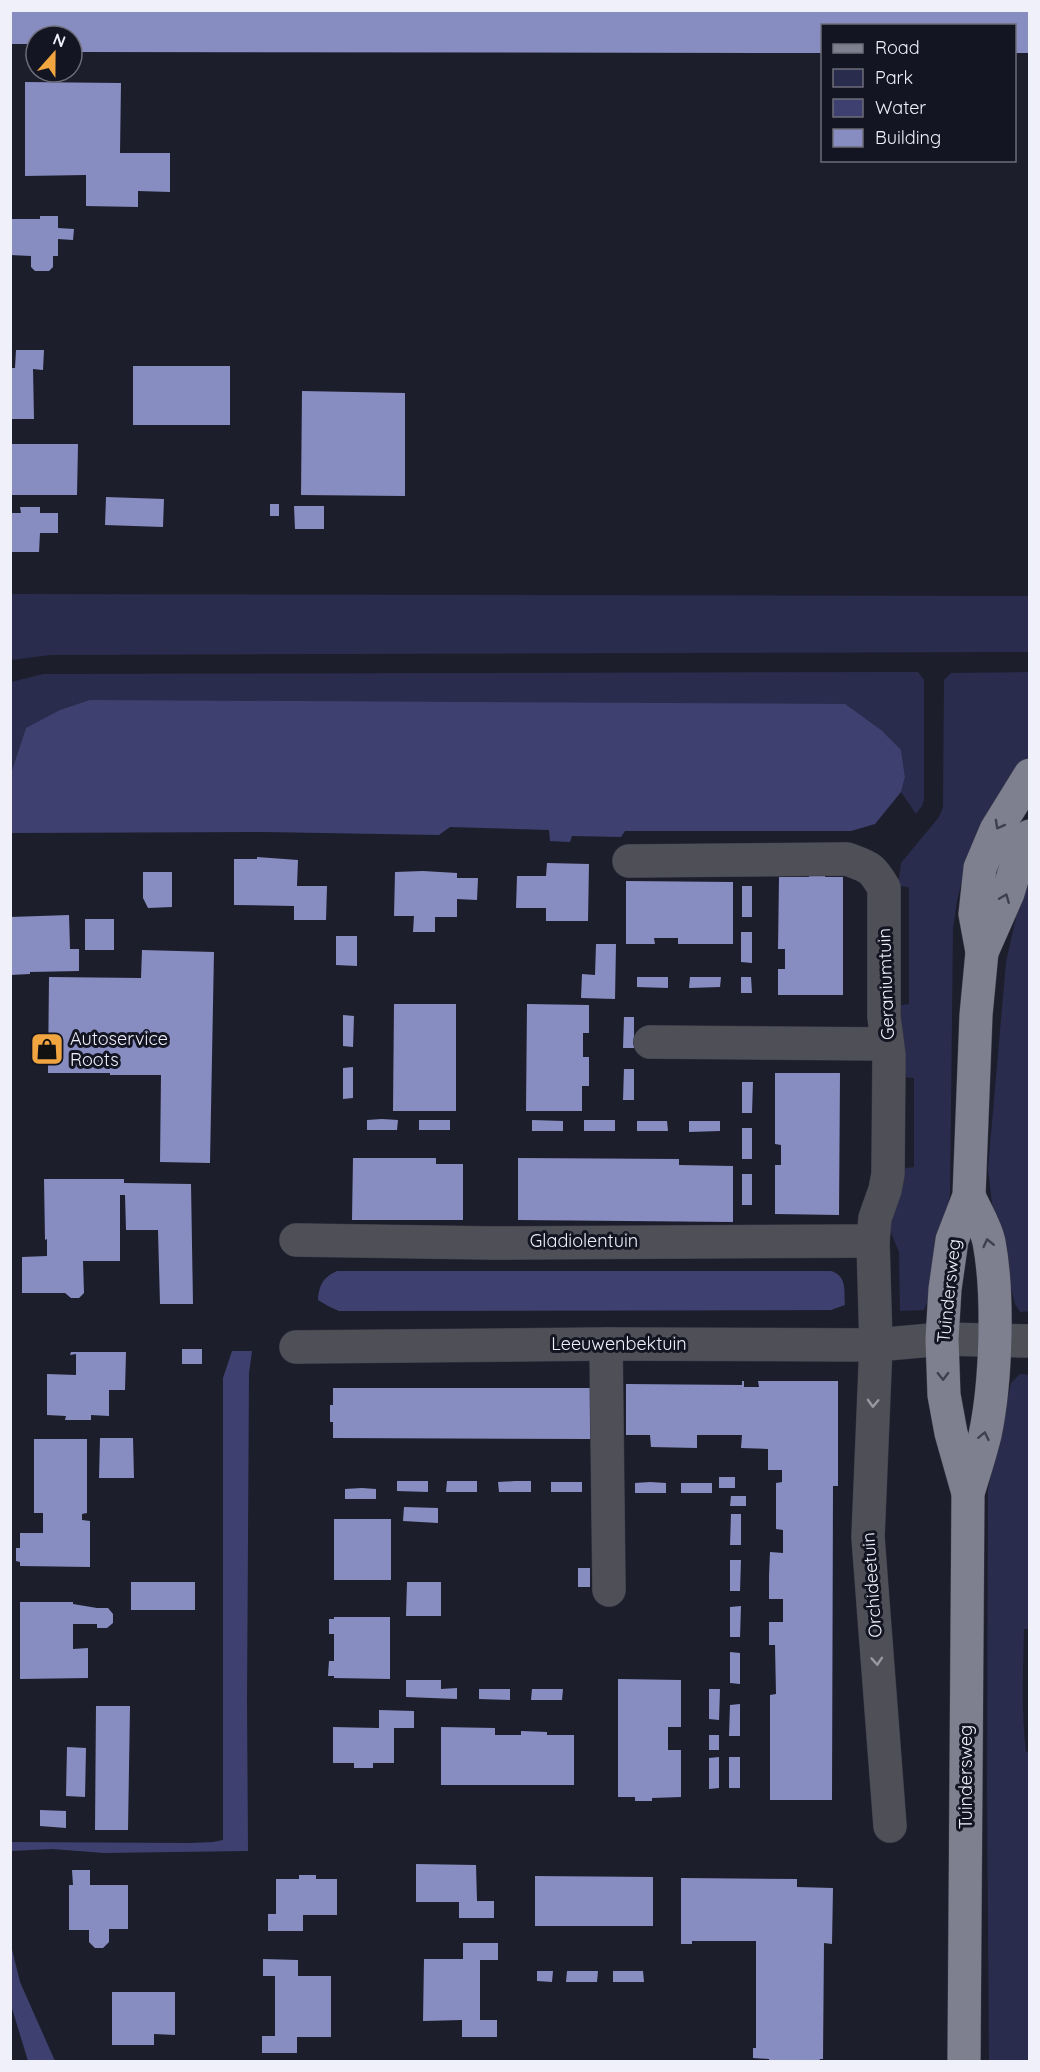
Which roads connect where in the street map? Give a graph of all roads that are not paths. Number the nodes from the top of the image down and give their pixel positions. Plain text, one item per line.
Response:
1 (1029, 775) edge
2 (1029, 836) edge
3 (629, 861) dead end
4 (982, 952) junction
5 (650, 1042) dead end
6 (887, 1044) junction
7 (969, 1196) junction
8 (296, 1240) dead end
9 (873, 1241) junction
10 (942, 1339) junction
11 (994, 1341) junction
12 (1029, 1341) edge
13 (606, 1344) junction
14 (876, 1345) junction
15 (296, 1347) dead end
16 (968, 1493) junction
17 (609, 1590) dead end
18 (890, 1826) dead end
19 (964, 2061) edge

1 -> 4 main road, Tuindersweg
4 -> 2 main road, Tuindersweg
3 - 6 street, Geraniumtuin
4 - 7 main road, Tuindersweg
5 - 6 street
6 - 9 street, Geraniumtuin
7 - 10 main road, Tuindersweg
11 -> 7 main road, Tuindersweg
8 - 9 street, Gladiolentuin
9 - 14 street, Geraniumtuin
10 - 11 street, Leeuwenbektuin
10 - 14 street, Leeuwenbektuin
10 -> 16 main road, Tuindersweg
11 - 12 street, Leeuwenbektuin
16 -> 11 main road, Tuindersweg
13 - 14 street, Leeuwenbektuin
13 - 15 street, Leeuwenbektuin
13 - 17 street
14 -> 18 street, Orchideetuin
16 - 19 main road, Tuindersweg

